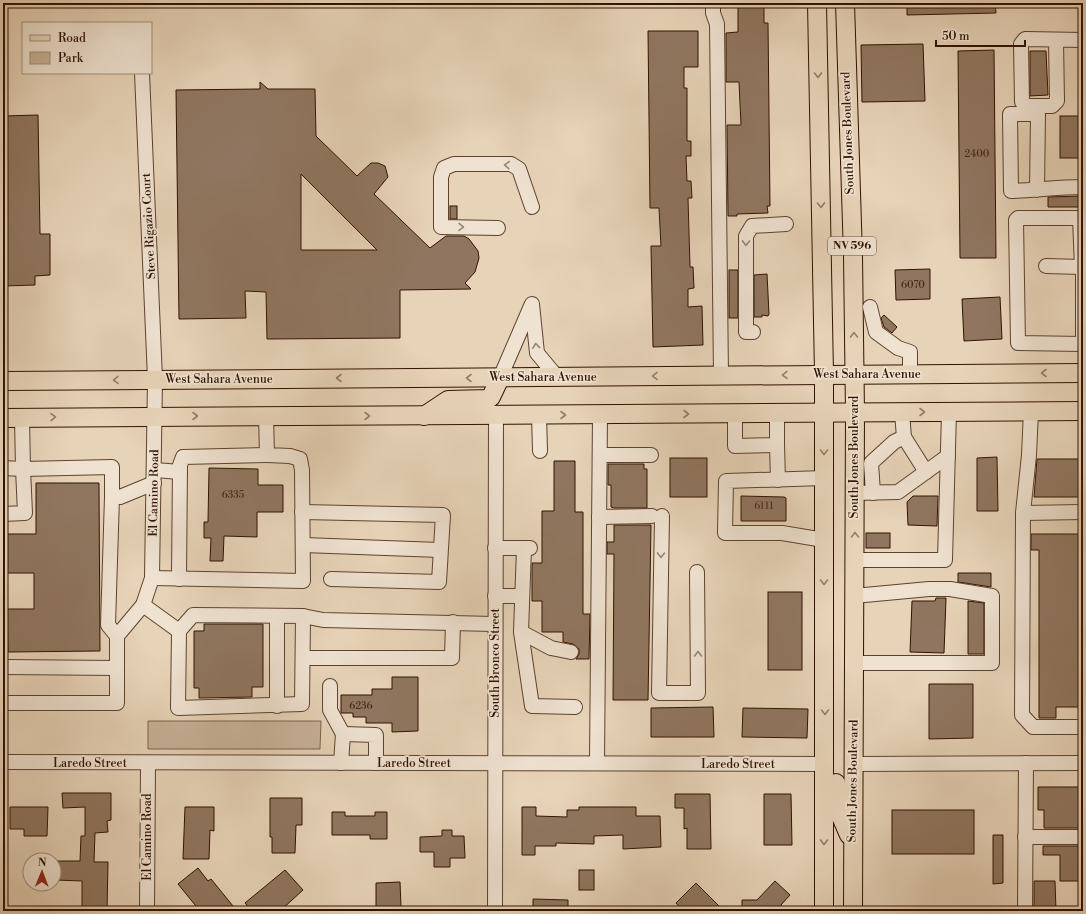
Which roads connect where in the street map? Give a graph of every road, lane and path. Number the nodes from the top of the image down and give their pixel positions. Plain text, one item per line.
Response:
1 (713, 3) edge
2 (817, 3) edge
3 (844, 3) edge
4 (845, 35) junction
5 (818, 36) junction
6 (1056, 40) junction
7 (1083, 40) edge
8 (142, 74) edge
9 (1083, 187) edge
10 (1037, 190) junction
11 (532, 207) dead end
12 (1082, 218) edge
13 (786, 224) dead end
14 (498, 228) dead end
15 (1046, 266) dead end
16 (1082, 267) edge
17 (870, 308) dead end
18 (753, 332) dead end
19 (1083, 336) edge
20 (1083, 344) edge
21 (1083, 373) edge
22 (824, 374) junction
23 (854, 374) junction
24 (910, 374) junction
25 (721, 376) junction
26 (557, 377) junction
27 (500, 378) junction
28 (155, 379) junction
29 (3, 381) edge
30 (1031, 411) junction
31 (1083, 411) edge
32 (902, 412) junction
33 (949, 412) junction
34 (777, 413) junction
35 (824, 413) junction
36 (855, 413) junction
37 (735, 414) junction
38 (539, 415) junction
39 (600, 415) junction
40 (156, 416) junction
41 (266, 416) junction
42 (424, 416) junction
43 (496, 416) junction
44 (3, 418) edge
45 (22, 418) junction
46 (904, 437) junction
47 (777, 445) junction
48 (540, 451) dead end
49 (267, 455) junction
50 (600, 455) junction
51 (651, 455) dead end
52 (948, 456) junction
53 (3, 468) edge
54 (23, 469) junction
55 (180, 472) junction
56 (926, 472) junction
57 (155, 477) junction
58 (824, 478) junction
59 (778, 480) junction
60 (872, 492) junction
61 (854, 493) junction
62 (112, 497) junction
63 (302, 512) junction
64 (1083, 512) edge
65 (1022, 513) junction
66 (3, 514) edge
67 (599, 517) junction
68 (824, 540) junction
69 (303, 545) junction
70 (495, 548) junction
71 (440, 550) junction
72 (855, 560) junction
73 (697, 572) dead end
74 (152, 578) junction
75 (179, 579) junction
76 (331, 580) dead end
77 (495, 596) junction
78 (522, 596) junction
79 (854, 596) junction
80 (142, 605) junction
81 (277, 616) junction
82 (303, 616) junction
83 (452, 622) junction
84 (494, 624) junction
85 (179, 631) junction
86 (521, 632) junction
87 (117, 636) junction
88 (571, 652) dead end
89 (302, 658) junction
90 (855, 663) junction
91 (3, 667) edge
92 (117, 668) junction
93 (330, 686) dead end
94 (3, 703) edge
95 (277, 706) junction
96 (575, 707) dead end
97 (1083, 727) edge
98 (342, 734) junction
99 (3, 762) edge
100 (148, 763) junction
101 (341, 763) junction
102 (376, 763) junction
103 (495, 763) junction
104 (597, 763) junction
105 (1026, 763) junction
106 (1083, 763) edge
107 (825, 764) junction
108 (853, 764) junction
109 (1026, 837) junction
110 (1083, 837) edge
111 (852, 841) junction
112 (147, 911) edge
113 (495, 911) edge
114 (824, 911) edge
115 (852, 911) edge
116 (1025, 911) edge

1 - 25 street
2 - 5 main road, NV 596
3 - 4 main road, South Jones Boulevard / NV 596
4 - 5 main road
23 -> 4 main road, South Jones Boulevard / NV 596
5 -> 22 main road, NV 596
6 - 6 street
6 - 7 street
8 - 28 street, Steve Rigazio Court
9 - 10 street
10 - 10 street
11 -> 14 street
12 - 16 street
12 - 20 street
13 -> 18 street
15 - 16 street
16 - 19 street
17 - 24 street
21 -> 24 main road, West Sahara Avenue
22 - 23 main road, West Sahara Avenue
22 -> 25 main road, West Sahara Avenue
22 - 35 main road, NV 596
23 - 24 main road, West Sahara Avenue
23 - 36 main road, South Jones Boulevard / NV 596
25 -> 26 main road, West Sahara Avenue
26 - 27 main road, West Sahara Avenue
26 -> 27 street
27 -> 28 main road, West Sahara Avenue
27 - 42 main road
28 -> 29 main road, West Sahara Avenue
28 - 40 street, El Camino Road
30 - 31 main road
30 - 33 main road
30 - 65 street
32 -> 33 main road
32 - 36 main road
32 - 46 street
33 - 52 street
34 - 35 main road
34 - 37 main road
34 - 47 street
35 - 36 main road
35 -> 58 main road
36 - 61 main road, South Jones Boulevard
39 -> 37 main road
37 - 47 street
38 -> 39 main road
38 - 43 main road
38 - 48 street
39 - 50 street
40 -> 41 main road
45 -> 40 main road
40 - 57 street, El Camino Road
41 -> 42 main road
41 - 49 street
42 - 43 main road
43 - 70 street, South Bronco Street
44 - 45 main road
45 - 54 street
46 - 56 street
46 - 60 street
47 - 59 street
49 - 55 street
49 - 63 street
50 - 51 street
50 - 67 street
52 - 56 street
52 - 72 street
53 - 54 street
54 - 62 street
54 - 66 street
55 - 57 street
55 - 75 street
56 - 60 street
57 - 62 street
57 - 74 street, El Camino Road
58 - 59 street
58 - 68 main road
59 - 68 street
60 - 61 street
72 -> 61 main road, South Jones Boulevard
62 - 87 street
63 - 69 street
63 - 71 street
64 - 65 street
65 - 97 street
67 -> 73 street
67 - 104 street
68 -> 107 main road
69 - 71 street
69 - 75 street
70 - 77 street, South Bronco Street
70 - 78 street
71 - 76 street
72 - 79 main road, South Jones Boulevard
74 - 75 street
74 - 80 street, El Camino Road
77 - 78 street
77 - 84 street, South Bronco Street
78 - 86 street
79 - 90 main road, South Jones Boulevard
79 - 90 street
80 - 85 street
80 - 87 street, El Camino Road
81 - 82 street
81 - 85 street
81 - 95 street
82 - 83 street
82 - 89 street
83 - 84 street
83 - 89 street
84 - 103 street, South Bronco Street
85 - 95 street
86 - 88 street
86 - 96 street
87 - 92 street
89 - 95 street
90 - 108 main road, South Jones Boulevard
91 - 92 street
92 - 94 street
93 - 98 street
98 - 101 street
98 - 102 street
99 - 100 street, Laredo Street
100 - 101 street, Laredo Street
100 - 112 street, El Camino Road
101 - 102 street, Laredo Street
102 - 103 street, Laredo Street
103 - 104 street, Laredo Street
103 - 113 street, South Bronco Street
104 - 107 street, Laredo Street
105 - 106 street
105 - 108 street
105 - 109 street
107 - 111 main road
107 -> 114 main road
108 - 111 main road, South Jones Boulevard
109 - 110 street
109 - 116 street
111 - 115 main road, South Jones Boulevard

